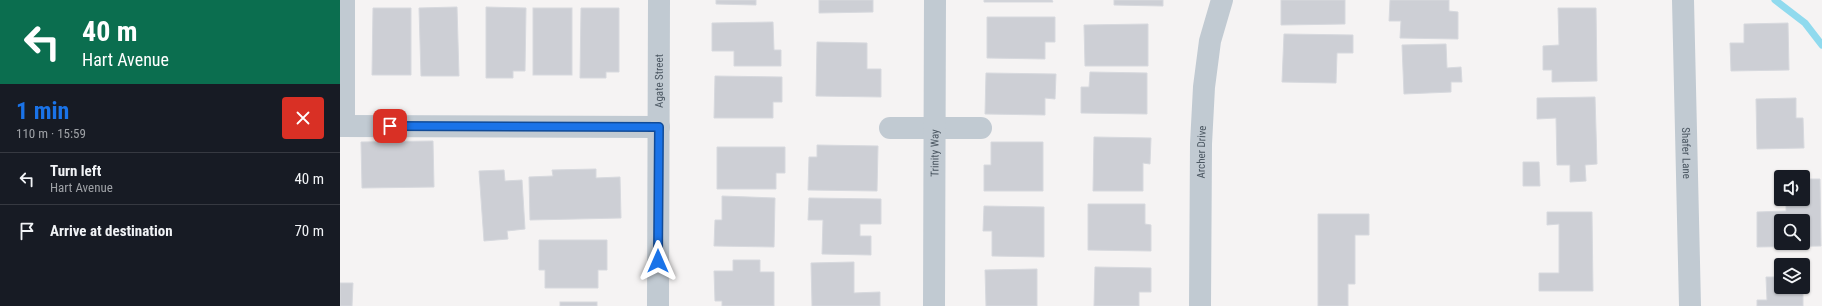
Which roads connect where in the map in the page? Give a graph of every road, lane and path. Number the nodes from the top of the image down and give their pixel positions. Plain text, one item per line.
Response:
1 (344, 0) edge
2 (659, 0) edge
3 (935, 0) edge
4 (1222, 0) edge
5 (1683, 0) edge
6 (342, 126) edge
7 (659, 127) junction
8 (890, 128) dead end
9 (935, 128) junction
10 (981, 128) dead end
11 (658, 306) edge
12 (934, 306) edge
13 (1200, 306) edge
14 (1690, 306) edge

1 - 6 street
2 - 7 street, Agate Street
3 - 9 street, Trinity Way
4 - 13 street, Archer Drive
5 - 14 street, Shafer Lane
6 - 7 street
7 - 11 street, Agate Street
8 - 9 street
9 - 10 street
9 - 12 street, Trinity Way

